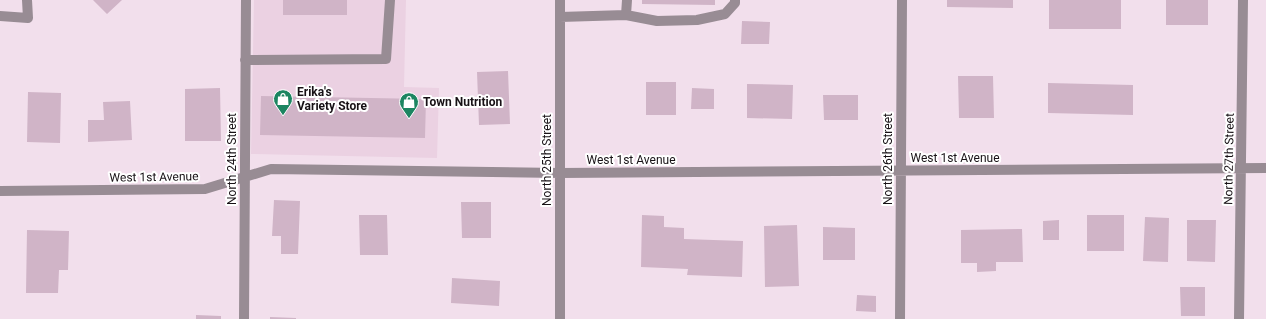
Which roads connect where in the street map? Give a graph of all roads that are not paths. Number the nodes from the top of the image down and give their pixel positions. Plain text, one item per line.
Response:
1 (27, 0) edge
2 (246, 0) edge
3 (390, 0) edge
4 (560, 0) edge
5 (627, 0) edge
6 (735, 0) edge
7 (902, 0) edge
8 (1243, 0) edge
9 (626, 15) junction
10 (0, 16) edge
11 (560, 17) junction
12 (246, 60) junction
13 (1242, 168) junction
14 (1266, 168) edge
15 (900, 171) junction
16 (560, 173) junction
17 (245, 176) junction
18 (0, 191) edge
19 (244, 319) edge
20 (560, 319) edge
21 (900, 319) edge
22 (1240, 319) edge

1 - 10 street
2 - 12 street, North 24th Street
3 - 12 street
4 - 11 street, North 25th Street
5 - 9 street
6 - 9 street
7 - 15 street, North 26th Street
8 - 13 street, North 27th Street
9 - 11 street
11 - 16 street, North 25th Street
12 - 17 street, North 24th Street
13 - 14 street, West 1st Avenue
13 - 15 street, West 1st Avenue
13 - 22 street, North 27th Street
15 - 16 street, West 1st Avenue
15 - 21 street, North 26th Street
16 - 17 street, West 1st Avenue
16 - 20 street, North 25th Street
17 - 18 street, West 1st Avenue
17 - 19 street, North 24th Street

